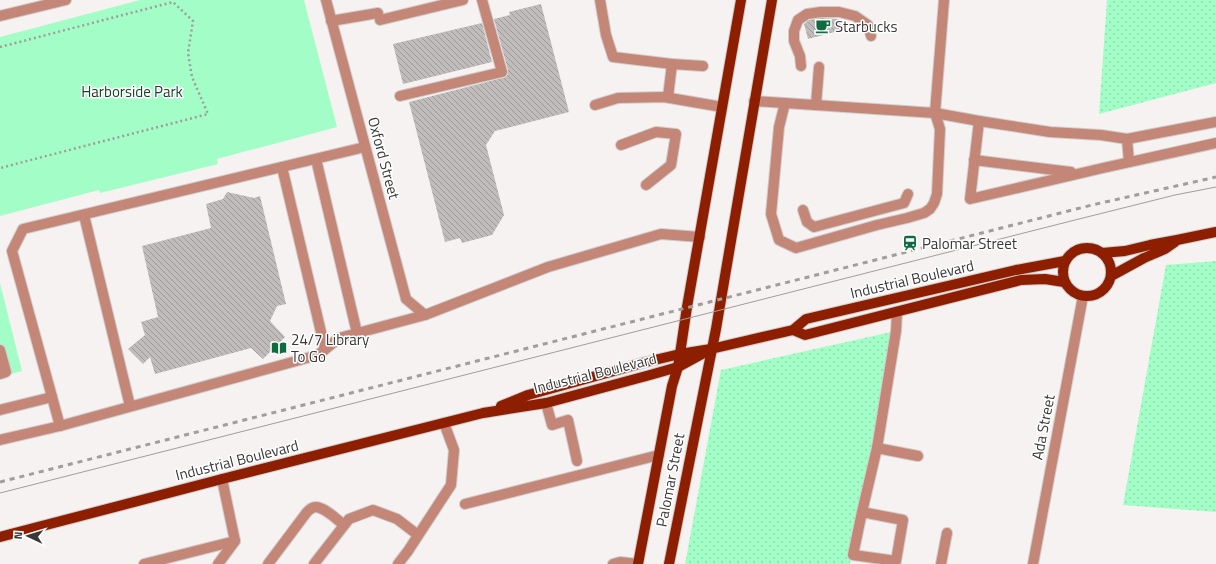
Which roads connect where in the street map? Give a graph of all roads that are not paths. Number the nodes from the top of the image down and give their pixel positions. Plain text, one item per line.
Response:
1 (66, 0) edge
2 (326, 0) edge
3 (463, 0) edge
4 (482, 0) edge
5 (600, 0) edge
6 (741, 0) edge
7 (772, 0) edge
8 (937, 0) edge
9 (944, 0) edge
10 (0, 16) edge
11 (331, 21) junction
12 (871, 36) dead end
13 (672, 64) junction
14 (703, 66) dead end
15 (801, 66) dead end
16 (818, 67) dead end
17 (400, 96) dead end
18 (668, 97) junction
19 (754, 102) junction
20 (785, 103) junction
21 (596, 105) dead end
22 (816, 105) junction
23 (722, 107) junction
24 (935, 113) junction
25 (978, 121) junction
26 (1216, 122) edge
27 (1128, 140) junction
28 (1216, 143) edge
29 (621, 145) dead end
30 (365, 147) junction
31 (316, 159) junction
32 (974, 160) junction
33 (1130, 162) junction
34 (282, 167) junction
35 (1080, 173) junction
36 (646, 185) dead end
37 (908, 194) dead end
38 (803, 210) dead end
39 (84, 215) junction
40 (1216, 232) edge
41 (700, 237) junction
42 (1178, 240) junction
43 (1102, 253) junction
44 (1065, 261) junction
45 (1111, 276) junction
46 (1064, 282) junction
47 (1083, 296) junction
48 (896, 312) junction
49 (425, 315) junction
50 (793, 330) junction
51 (357, 333) junction
52 (325, 349) junction
53 (711, 349) junction
54 (0, 350) edge
55 (680, 354) junction
56 (678, 367) junction
57 (0, 374) edge
58 (52, 397) junction
59 (546, 403) junction
60 (130, 406) junction
61 (0, 410) edge
62 (483, 413) junction
63 (444, 423) junction
64 (60, 426) junction
65 (0, 440) edge
66 (877, 448) junction
67 (659, 455) junction
68 (918, 456) dead end
69 (577, 461) dead end
70 (222, 479) junction
71 (465, 504) dead end
72 (862, 512) junction
73 (344, 525) junction
74 (947, 533) dead end
75 (418, 535) junction
76 (0, 537) edge
77 (234, 541) junction
78 (144, 564) edge
79 (218, 564) edge
80 (268, 564) edge
81 (314, 564) edge
82 (398, 564) edge
83 (613, 564) edge
84 (638, 564) edge
85 (668, 564) edge
86 (941, 564) edge
87 (1033, 564) edge

1 - 10 street
2 - 11 street, Oxford Street
3 - 11 street
4 - 17 street
5 - 13 street
6 - 23 main road, Palomar Street
7 - 19 main road, Palomar Street
8 - 9 street
9 - 24 street
11 - 30 street, Oxford Street
12 - 15 street
13 - 14 street
13 - 18 street
16 - 22 street
18 - 21 street
18 - 23 street
19 - 20 street
19 - 53 main road, Palomar Street
20 - 22 street
20 - 24 street
22 - 24 street
23 - 41 main road, Palomar Street
24 - 25 street
25 - 27 street
25 - 32 street
26 - 27 street
27 - 33 street
28 - 33 street
29 - 36 street
30 - 31 street
30 - 49 street, Oxford Street
31 - 34 street
31 - 51 street
32 - 35 street
32 - 35 street
33 - 35 street
34 - 39 street
34 - 52 street
37 - 38 street
39 - 58 street
39 - 60 street
40 - 42 main road, Industrial Boulevard
41 - 49 street
41 - 55 main road, Palomar Street
42 - 43 main road, Industrial Boulevard
42 - 45 main road, Industrial Boulevard
43 - 44 main road, Industrial Boulevard
43 - 45 main road
44 - 46 main road
44 - 50 main road, Industrial Boulevard
45 - 47 main road, Industrial Boulevard
46 - 47 main road
46 - 48 main road, Industrial Boulevard
47 - 87 street, Ada Street
48 - 50 main road, Industrial Boulevard
48 - 66 street
49 - 51 street
50 - 53 main road, Industrial Boulevard
51 - 52 street
52 - 60 street
53 - 55 main road, Industrial Boulevard
53 - 56 main road, Industrial Boulevard
53 - 85 main road, Palomar Street
54 - 57 street
55 - 56 main road, Palomar Street
55 - 62 main road, Industrial Boulevard
56 - 59 main road, Industrial Boulevard
56 - 67 main road, Palomar Street
58 - 61 street
58 - 64 street
59 - 62 main road, Industrial Boulevard
59 - 69 street
60 - 64 street
62 - 63 main road, Industrial Boulevard
63 - 70 main road, Industrial Boulevard
63 - 75 street
64 - 65 street
66 - 68 street
66 - 72 street
67 - 71 street
67 - 84 main road, Palomar Street
70 - 76 main road, Industrial Boulevard
70 - 77 street
72 - 72 street
73 - 75 street
73 - 80 street
73 - 81 street
74 - 86 street
75 - 82 street
77 - 78 street
77 - 79 street
83 - 84 street

